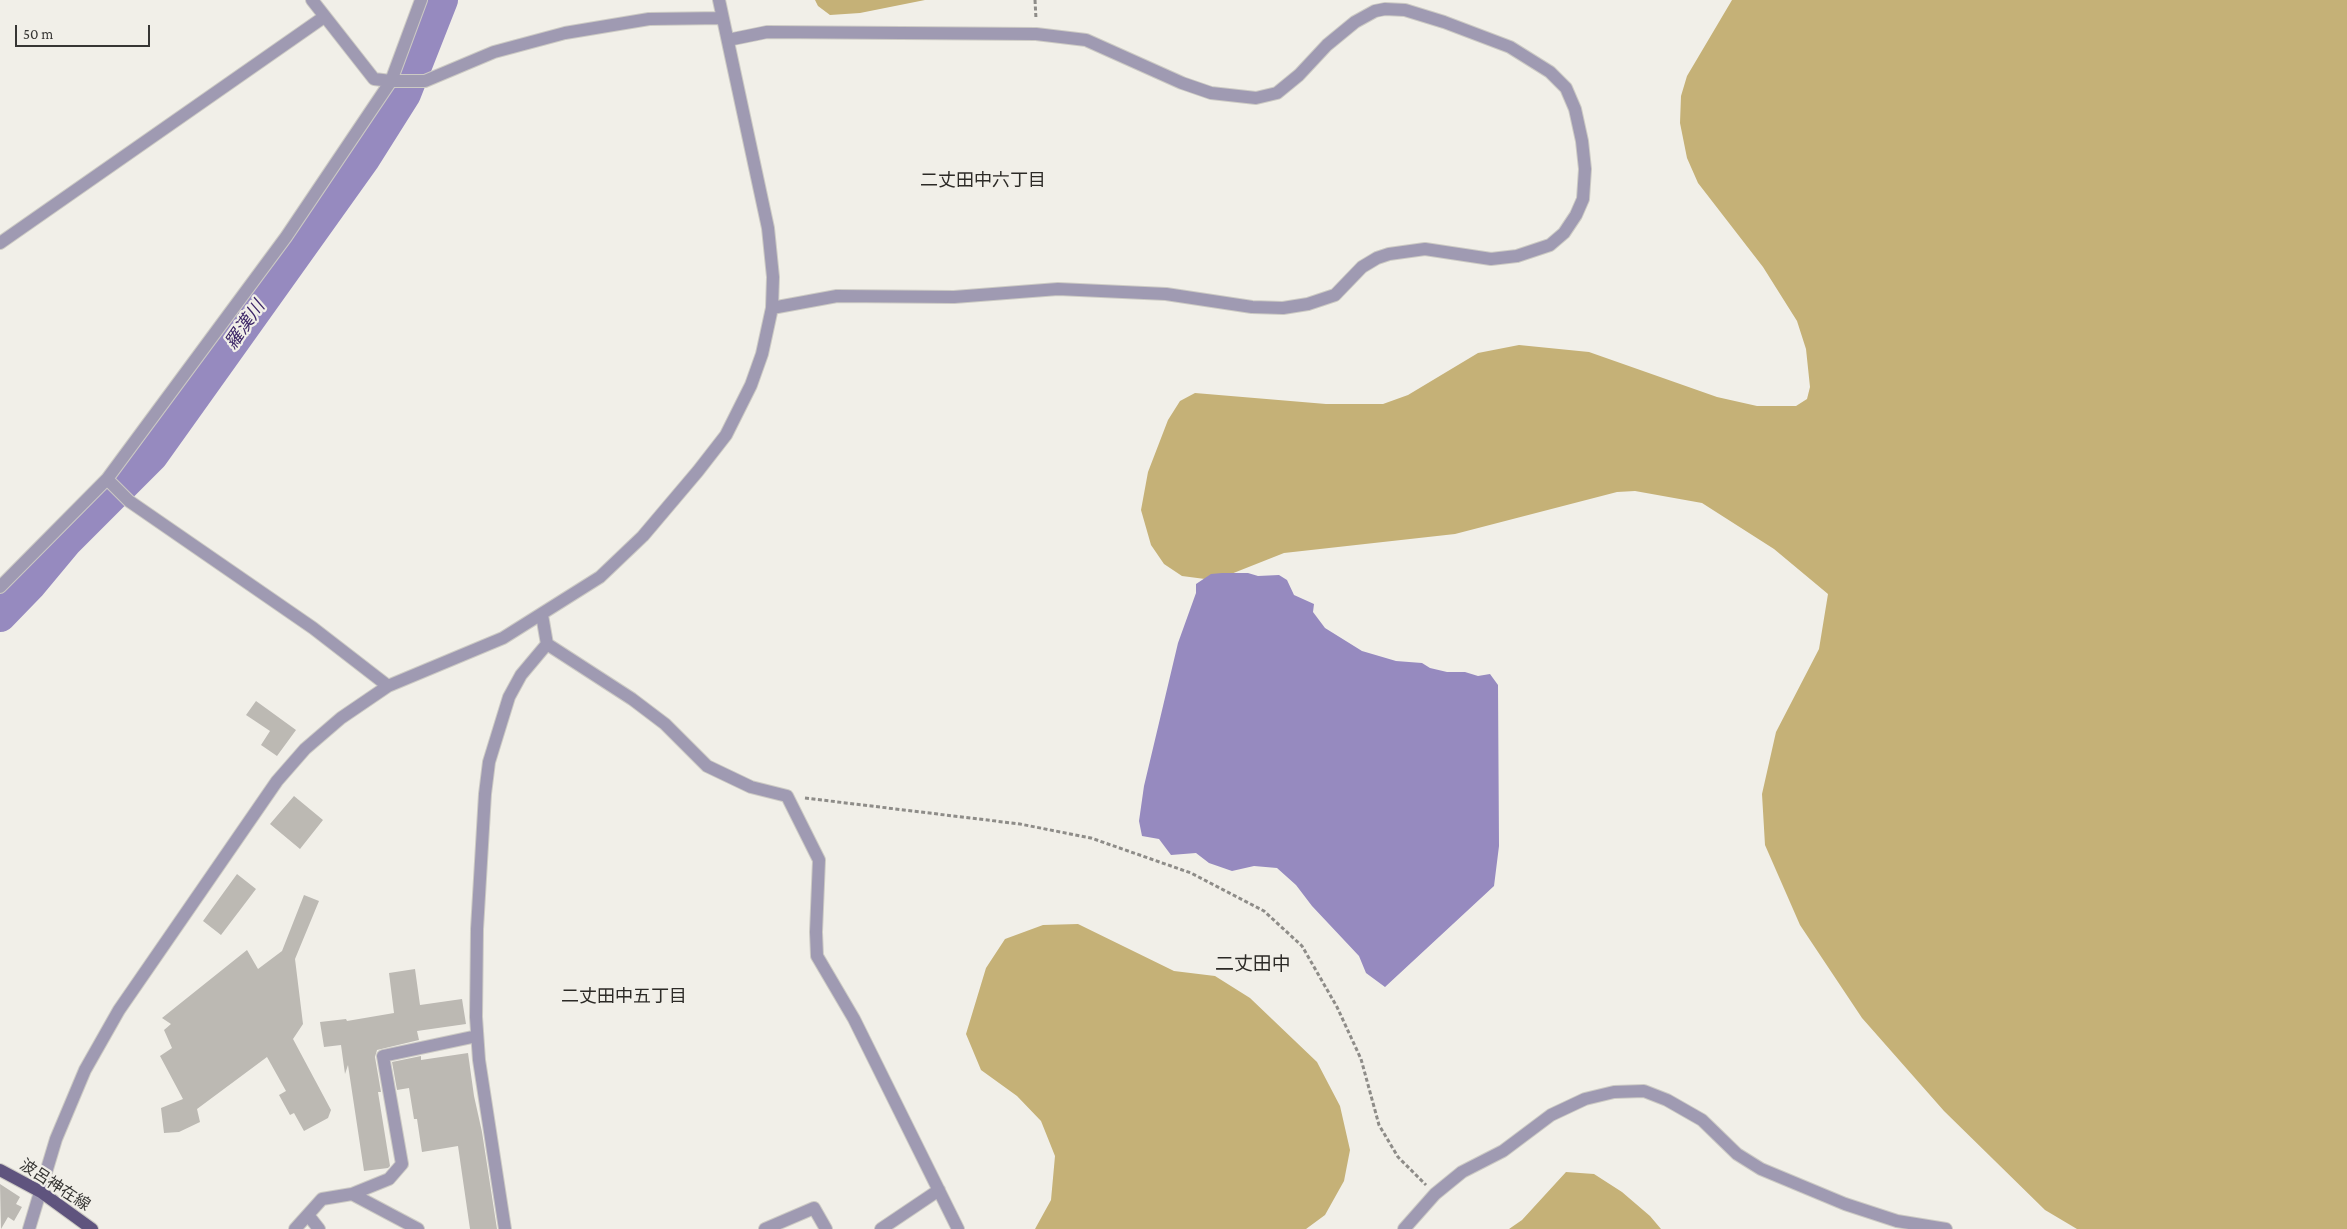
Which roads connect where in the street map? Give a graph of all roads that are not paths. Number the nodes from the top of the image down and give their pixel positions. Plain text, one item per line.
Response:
1 (312, 0) edge
2 (421, 0) edge
3 (719, 0) edge
4 (324, 17) junction
5 (723, 18) junction
6 (728, 40) junction
7 (391, 81) junction
8 (0, 243) edge
9 (772, 308) junction
10 (107, 479) junction
11 (0, 587) edge
12 (542, 615) junction
13 (547, 644) junction
14 (388, 686) junction
15 (477, 1036) junction
16 (0, 1170) edge
17 (939, 1190) junction
18 (41, 1192) junction
19 (352, 1194) junction
20 (308, 1215) junction
21 (29, 1229) edge
22 (92, 1229) edge
23 (296, 1229) edge
24 (319, 1229) edge
25 (418, 1229) edge
26 (505, 1229) edge
27 (765, 1229) edge
28 (826, 1229) edge
29 (881, 1229) edge
30 (958, 1229) edge
31 (1404, 1229) edge
32 (1946, 1229) edge

1 - 4 street
2 - 7 street
3 - 5 street
4 - 7 street
4 - 8 street
5 - 6 street
5 - 7 street
6 - 9 street
6 - 9 street
7 - 10 street
9 - 12 street
10 - 11 street
10 - 14 street
12 - 13 street
12 - 14 street
13 - 15 street
13 - 17 street
14 - 18 street
15 - 19 street
15 - 26 street
16 - 18 main road, 波呂神在線
17 - 29 street
17 - 30 street
18 - 21 street
18 - 22 main road, 波呂神在線
19 - 20 street
19 - 25 street
20 - 23 street
20 - 24 street
27 - 28 street
31 - 32 street

